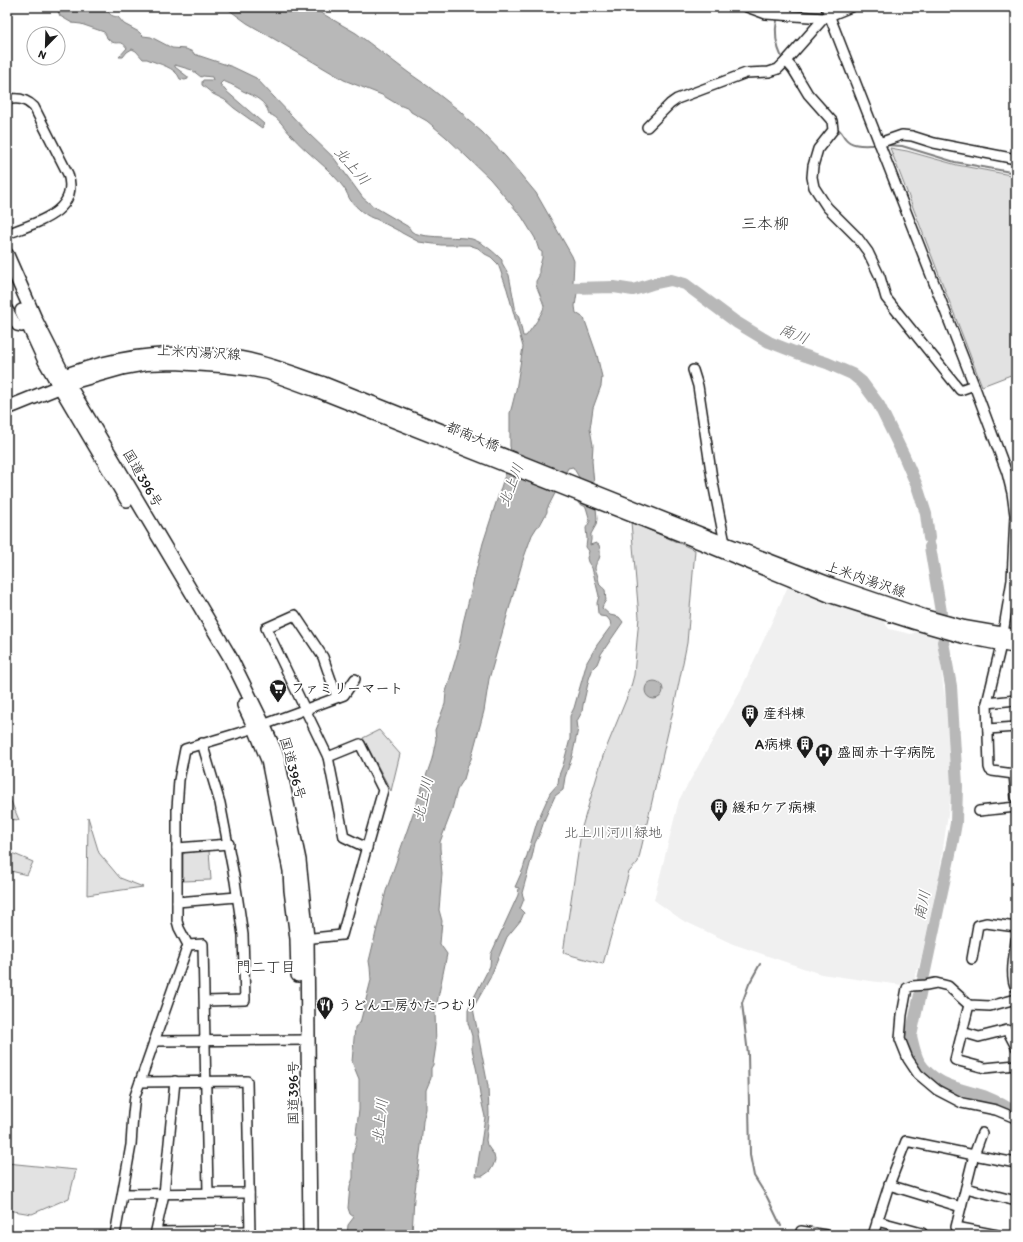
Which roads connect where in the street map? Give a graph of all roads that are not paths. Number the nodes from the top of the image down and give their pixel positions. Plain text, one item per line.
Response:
1 (747, 7) edge
2 (851, 7) edge
3 (826, 13) edge
4 (786, 60) junction
5 (7, 100) edge
6 (647, 128) dead end
7 (880, 143) junction
8 (1016, 159) edge
9 (7, 234) edge
10 (7, 255) edge
11 (7, 275) edge
12 (7, 308) edge
13 (32, 323) junction
14 (268, 369) joint
15 (693, 370) dead end
16 (61, 381) junction
17 (974, 385) junction
18 (7, 399) edge
19 (7, 408) edge
20 (1015, 515) edge
21 (710, 542) junction
22 (725, 543) junction
23 (1016, 636) edge
24 (1002, 640) junction
25 (1016, 647) edge
26 (354, 680) dead end
27 (337, 697) junction
28 (1016, 700) edge
29 (987, 703) junction
30 (304, 709) junction
31 (259, 726) junction
32 (1016, 727) edge
33 (988, 729) junction
34 (202, 743) junction
35 (328, 757) junction
36 (1016, 797) edge
37 (1016, 807) edge
38 (979, 811) dead end
39 (229, 844) junction
40 (177, 848) junction
41 (367, 848) junction
42 (237, 897) junction
43 (177, 902) junction
44 (1016, 927) edge
45 (302, 939) junction
46 (1016, 940) edge
47 (188, 945) junction
48 (972, 958) dead end
49 (1015, 961) edge
50 (1016, 988) edge
51 (1016, 999) edge
52 (204, 1002) junction
53 (969, 1005) junction
54 (962, 1032) junction
55 (304, 1040) junction
56 (154, 1041) junction
57 (205, 1041) junction
58 (1016, 1047) edge
59 (1016, 1064) edge
60 (174, 1081) junction
61 (206, 1081) junction
62 (140, 1082) junction
63 (1016, 1119) edge
64 (982, 1133) dead end
65 (974, 1155) junction
66 (1016, 1163) edge
67 (889, 1185) junction
68 (966, 1188) junction
69 (208, 1193) junction
70 (249, 1193) junction
71 (122, 1194) junction
72 (164, 1194) junction
73 (1016, 1201) edge
74 (961, 1207) junction
75 (877, 1221) junction
76 (955, 1231) edge
77 (155, 1233) edge
78 (177, 1233) edge
79 (208, 1233) edge
80 (250, 1233) edge
81 (115, 1235) edge
82 (302, 1235) edge
83 (310, 1235) edge
84 (801, 1235) edge
85 (826, 1235) edge
86 (873, 1235) edge
87 (922, 1235) edge
88 (997, 1235) edge

1 - 3 street
2 - 3 street
3 - 4 street
3 - 7 street
4 - 6 street
4 - 17 street
5 - 9 street
7 - 8 street
7 - 17 street
10 - 13 highway, 国道396号
11 - 13 highway, 国道396号
12 - 13 street
13 - 16 highway, 国道396号
14 - 16 main road, 上米内湯沢線
14 - 21 main road, 都南大橋
15 - 22 street
16 - 18 highway
16 - 19 highway
16 - 31 highway, 国道396号
17 - 20 street
20 - 24 street
21 - 22 main road, 上米内湯沢線
21 - 24 main road, 上米内湯沢線
22 - 24 main road, 上米内湯沢線
23 - 24 main road, 上米内湯沢線
24 - 25 main road, 上米内湯沢線
24 - 29 street
26 - 27 street
27 - 30 street
27 - 30 street
28 - 29 street
29 - 33 street
30 - 31 street
30 - 35 street
31 - 34 street
31 - 45 highway, 国道396号
32 - 33 street
33 - 36 street
34 - 39 street
34 - 40 street
35 - 41 street
35 - 41 street
37 - 38 street
39 - 40 street
39 - 42 street
40 - 43 street
41 - 45 street
42 - 43 street
42 - 52 street
43 - 47 street
44 - 48 street
45 - 55 highway, 国道396号
46 - 49 street
47 - 52 street
47 - 56 street
49 - 50 street
51 - 53 street
52 - 57 street
53 - 54 street
53 - 63 street
54 - 58 street
54 - 59 street
55 - 57 street
55 - 82 highway, 国道396号
55 - 83 highway, 国道396号
56 - 57 street
56 - 62 street
57 - 61 street
60 - 61 street
60 - 62 street
60 - 72 street
61 - 69 street
61 - 70 street
62 - 71 street
64 - 65 street
65 - 66 street
65 - 67 street
65 - 68 street
67 - 74 street
67 - 75 street
68 - 73 street
68 - 74 street
69 - 70 street
69 - 72 street
70 - 80 street
71 - 72 street
71 - 81 street
72 - 77 street
74 - 76 street
75 - 86 street
75 - 87 street
76 - 88 street
77 - 78 street
78 - 79 street
79 - 80 street
84 - 85 street

